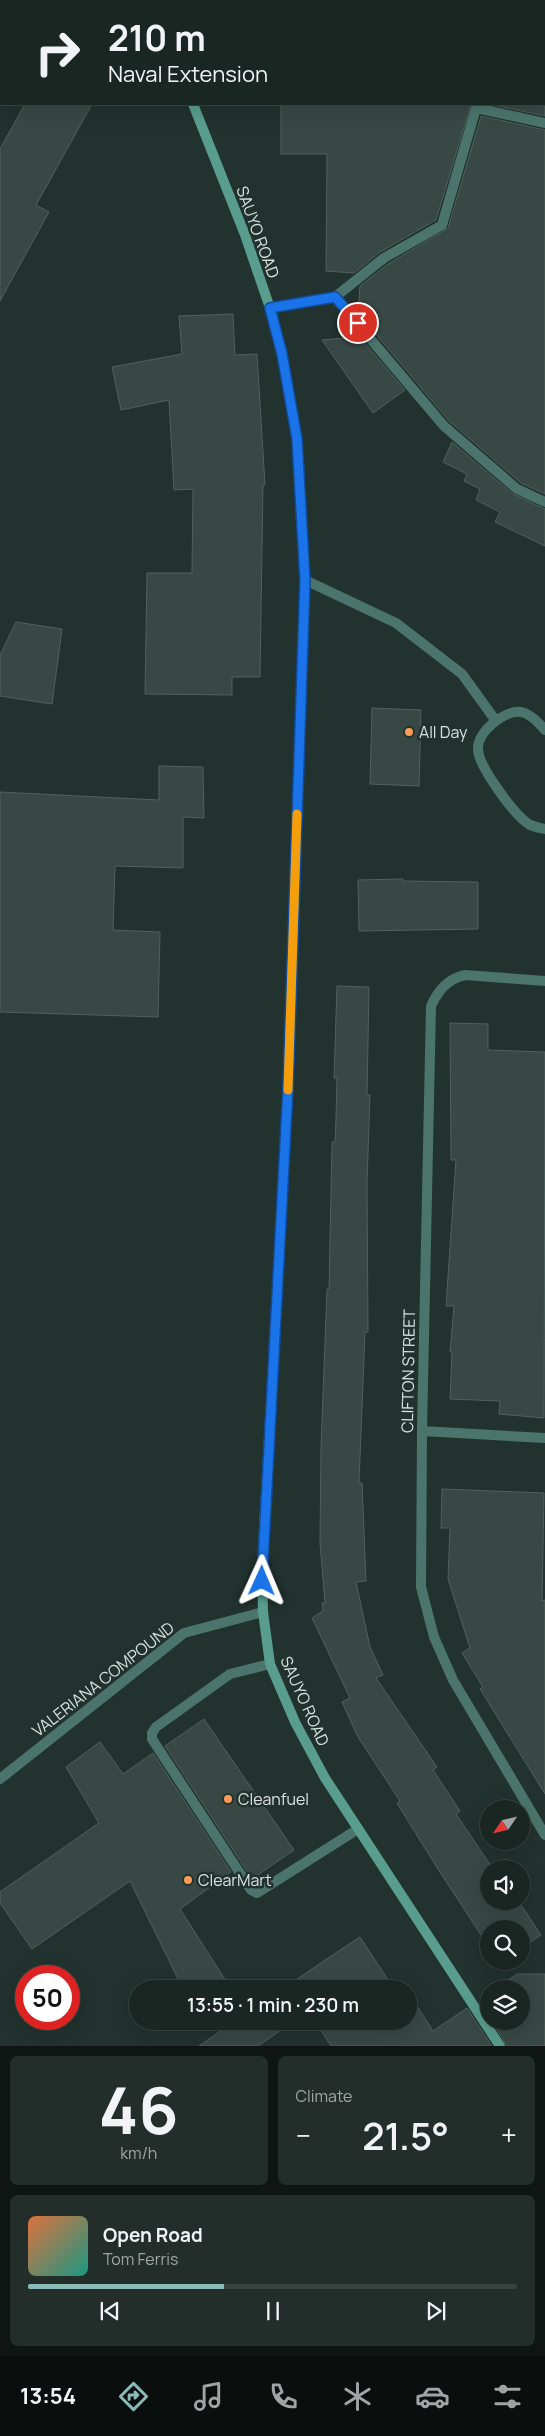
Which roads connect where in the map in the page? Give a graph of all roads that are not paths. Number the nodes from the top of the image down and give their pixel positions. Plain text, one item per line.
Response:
1 (192, 105) edge
2 (545, 123) edge
3 (335, 297) junction
4 (270, 308) junction
5 (545, 502) edge
6 (305, 580) junction
7 (496, 721) junction
8 (545, 730) edge
9 (545, 829) edge
10 (545, 981) edge
11 (422, 1431) junction
12 (545, 1438) edge
13 (263, 1612) junction
14 (270, 1664) junction
15 (0, 1780) edge
16 (358, 1829) junction
17 (545, 1835) edge
18 (500, 2046) edge

1 - 4 main road, SAUYO ROAD
2 - 3 street
3 - 4 street
3 - 5 street
4 - 6 main road, SAUYO ROAD
6 - 7 street
6 - 13 main road, SAUYO ROAD
7 - 8 street
7 - 9 street
10 - 11 street, CLIFTON STREET
11 - 12 street
11 - 17 street, CLIFTON STREET
13 - 14 main road, SAUYO ROAD
13 - 15 street, VALERIANA COMPOUND
14 - 16 main road, SAUYO ROAD
14 - 16 street
16 - 18 main road, SAUYO ROAD

